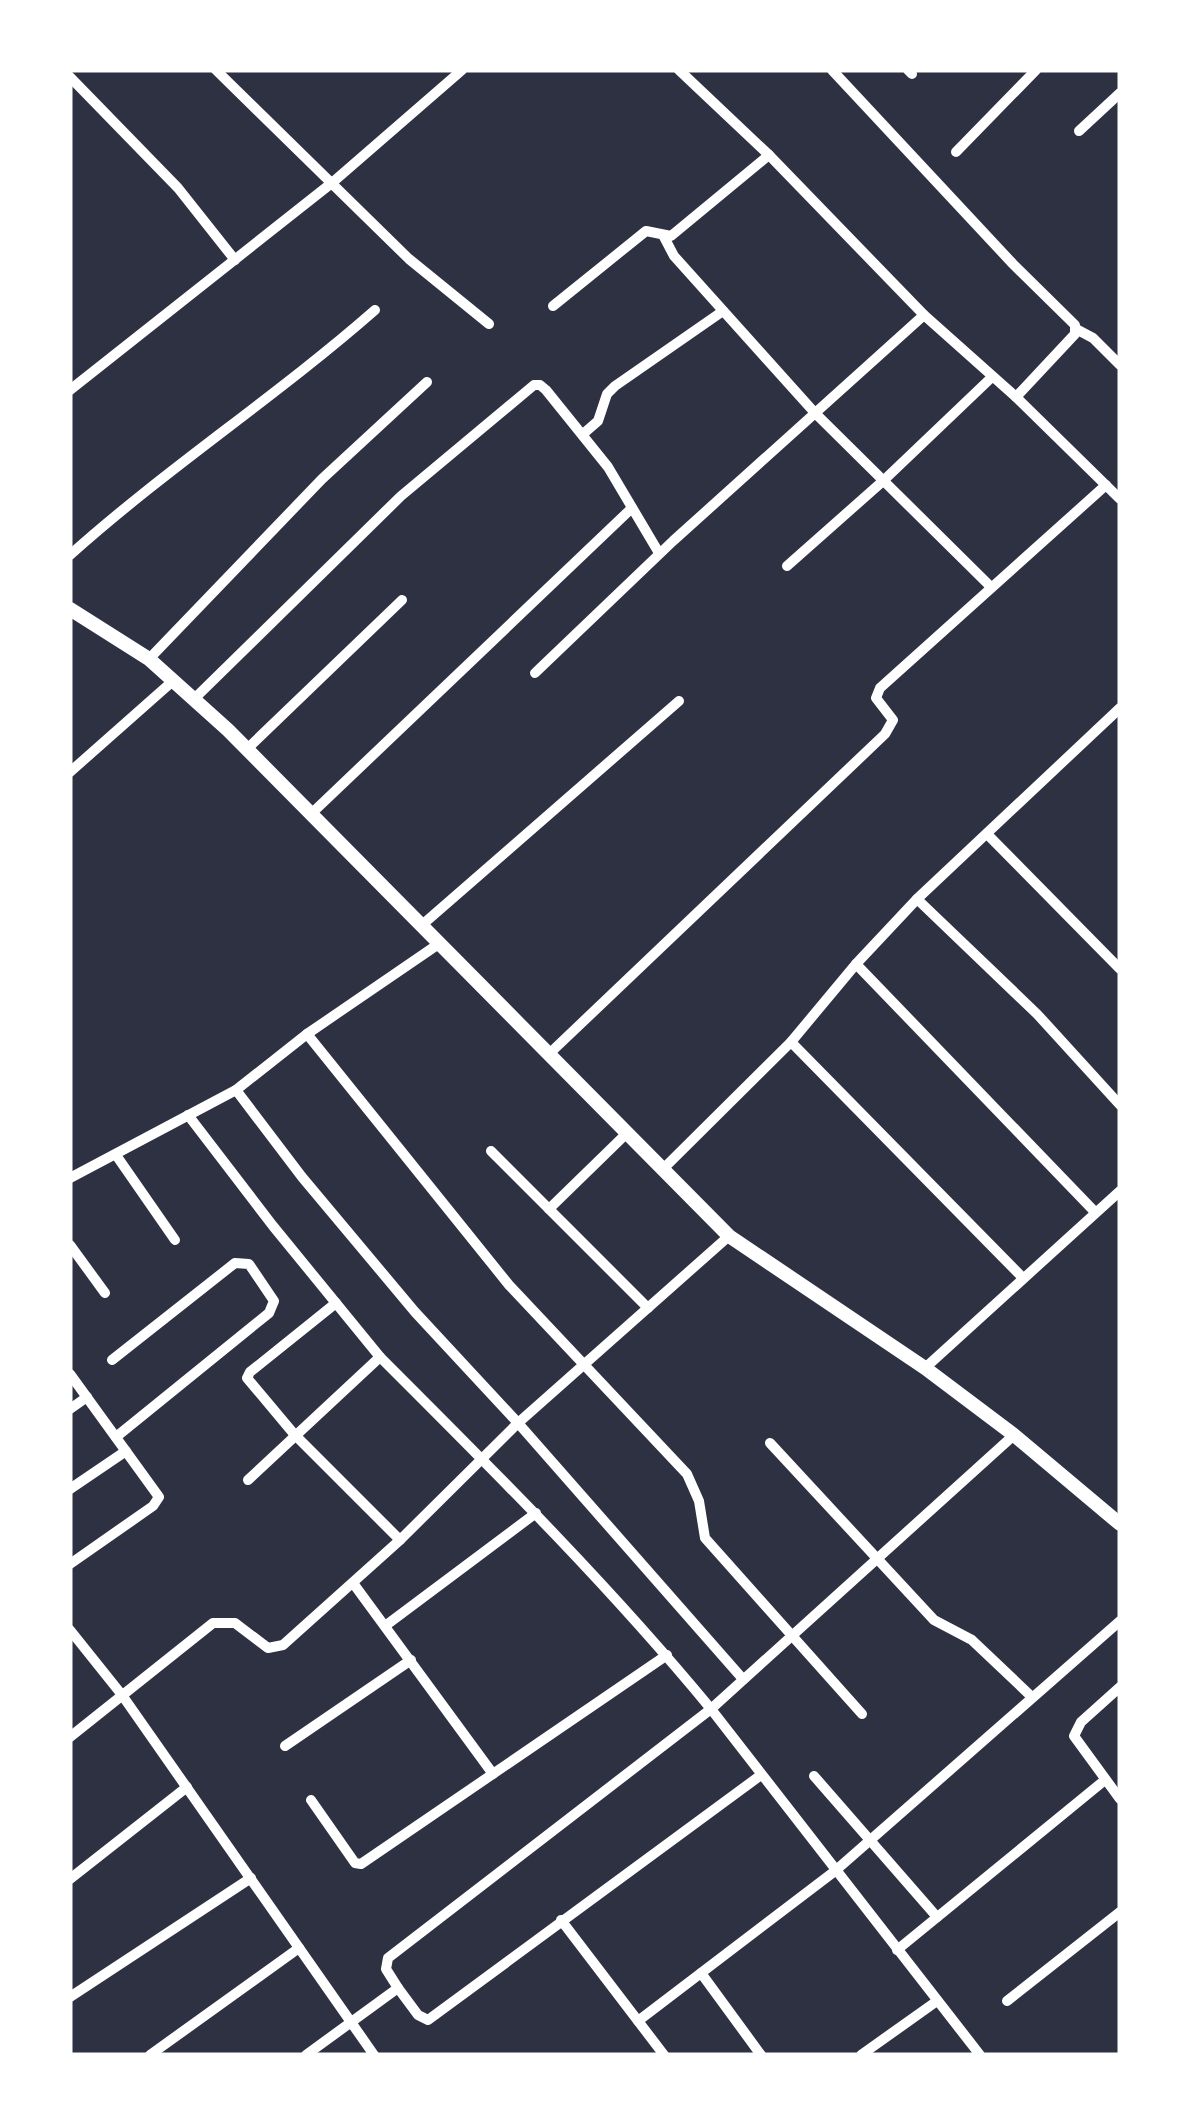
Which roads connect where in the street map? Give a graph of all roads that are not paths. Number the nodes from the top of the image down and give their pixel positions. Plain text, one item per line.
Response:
1 (216, 70) edge
2 (462, 70) edge
3 (679, 70) edge
4 (832, 70) edge
5 (1036, 70) edge
6 (70, 77) edge
7 (1120, 93) edge
8 (1079, 130) dead end
9 (956, 152) dead end
10 (769, 155) junction
11 (334, 182) junction
12 (663, 236) junction
13 (235, 260) junction
14 (553, 306) dead end
15 (376, 310) dead end
16 (724, 311) junction
17 (924, 314) junction
18 (489, 324) dead end
19 (1076, 329) junction
20 (1120, 365) edge
21 (992, 377) junction
22 (427, 382) dead end
23 (70, 390) edge
24 (1016, 398) junction
25 (815, 413) junction
26 (583, 434) junction
27 (883, 481) junction
28 (1106, 485) junction
29 (1120, 500) edge
30 (632, 508) junction
31 (660, 554) junction
32 (70, 555) edge
33 (788, 566) dead end
34 (990, 586) junction
35 (402, 600) dead end
36 (70, 609) edge
37 (148, 659) junction
38 (536, 673) dead end
39 (174, 680) junction
40 (194, 699) junction
41 (679, 701) dead end
42 (1120, 708) edge
43 (246, 750) junction
44 (70, 772) edge
45 (310, 814) junction
46 (988, 835) junction
47 (917, 899) junction
48 (422, 925) junction
49 (440, 943) junction
50 (856, 964) junction
51 (1120, 969) edge
52 (307, 1034) junction
53 (790, 1042) junction
54 (549, 1054) junction
55 (236, 1090) junction
56 (1120, 1104) edge
57 (188, 1116) junction
58 (626, 1134) junction
59 (491, 1151) dead end
60 (116, 1155) junction
61 (662, 1170) junction
62 (70, 1178) edge
63 (1120, 1191) edge
64 (548, 1209) junction
65 (1094, 1212) junction
66 (729, 1236) junction
67 (175, 1240) dead end
68 (70, 1244) edge
69 (1023, 1278) junction
70 (105, 1293) dead end
71 (336, 1303) junction
72 (648, 1308) junction
73 (380, 1356) junction
74 (112, 1360) dead end
75 (583, 1366) junction
76 (925, 1368) junction
77 (70, 1374) edge
78 (87, 1397) junction
79 (70, 1410) edge
80 (518, 1423) junction
81 (294, 1434) junction
82 (1014, 1436) junction
83 (116, 1437) junction
84 (770, 1442) dead end
85 (126, 1451) junction
86 (482, 1459) junction
87 (248, 1480) dead end
88 (70, 1489) edge
89 (536, 1512) junction
90 (1120, 1524) edge
91 (400, 1540) junction
92 (877, 1560) junction
93 (70, 1564) edge
94 (354, 1582) junction
95 (1120, 1621) edge
96 (385, 1626) junction
97 (70, 1630) edge
98 (791, 1634) junction
99 (667, 1655) junction
100 (411, 1660) junction
101 (742, 1678) junction
102 (1120, 1687) edge
103 (122, 1696) junction
104 (1032, 1697) junction
105 (711, 1709) junction
106 (862, 1714) dead end
107 (70, 1737) edge
108 (284, 1746) dead end
109 (493, 1774) junction
110 (761, 1775) junction
111 (814, 1776) dead end
112 (1105, 1780) junction
113 (186, 1788) junction
114 (311, 1800) dead end
115 (1120, 1800) edge
116 (870, 1840) junction
117 (835, 1871) junction
118 (251, 1878) junction
119 (70, 1879) edge
120 (1120, 1912) edge
121 (938, 1917) junction
122 (561, 1920) junction
123 (299, 1948) junction
124 (897, 1950) junction
125 (700, 1974) junction
126 (398, 1988) junction
127 (70, 1996) edge
128 (937, 2001) junction
129 (1006, 2002) dead end
130 (638, 2021) junction
131 (352, 2024) junction
132 (150, 2055) edge
133 (306, 2055) edge
134 (374, 2055) edge
135 (664, 2055) edge
136 (761, 2055) edge
137 (861, 2055) edge
138 (980, 2055) edge

1 - 11 street
2 - 11 street
3 - 10 street
4 - 19 street
5 - 9 street
6 - 13 street
7 - 8 street
10 - 12 street
10 - 17 street
11 - 13 street
11 - 18 street
12 - 14 street
12 - 16 street
13 - 23 street
15 - 32 street
16 - 25 street
16 - 26 street
17 - 21 street
17 - 25 street
19 - 20 street
19 - 24 street
21 - 24 street
21 - 27 street
22 - 37 street
24 - 28 street
25 - 27 street
25 - 31 street
26 - 30 street
26 - 40 street
27 - 33 street
27 - 34 street
28 - 29 street
28 - 34 street
30 - 31 street
30 - 45 street
31 - 38 street
34 - 54 street
35 - 43 street
36 - 37 street
37 - 39 street
39 - 40 street
39 - 44 street
40 - 43 street
41 - 48 street
42 - 46 street
43 - 45 street
45 - 48 street
46 - 47 street
46 - 51 street
47 - 50 street
47 - 56 street
48 - 49 street
49 - 52 street
49 - 54 street
50 - 53 street
50 - 65 street
52 - 55 street
52 - 75 street
53 - 61 street
53 - 69 street
54 - 58 street
55 - 57 street
55 - 80 street
57 - 60 street
57 - 71 street
58 - 61 street
58 - 64 street
59 - 64 street
60 - 62 street
60 - 67 street
61 - 66 street
63 - 65 street
64 - 72 street
65 - 69 street
66 - 72 street
66 - 76 street
68 - 70 street
69 - 76 street
71 - 73 street
71 - 81 street
72 - 75 street
73 - 81 street
73 - 86 street
74 - 83 street
75 - 80 street
75 - 98 street
76 - 82 street
77 - 78 street
78 - 79 street
78 - 83 street
80 - 86 street
80 - 101 street
81 - 87 street
81 - 91 street
82 - 90 street
82 - 92 street
83 - 85 street
84 - 92 street
85 - 88 street
85 - 93 street
86 - 89 street
86 - 91 street
89 - 96 street
89 - 99 street
91 - 94 street
92 - 98 street
92 - 104 street
94 - 96 street
94 - 103 street
95 - 104 street
96 - 100 street
97 - 103 street
98 - 101 street
98 - 106 street
99 - 105 street
99 - 109 street
100 - 108 street
100 - 109 street
101 - 105 street
102 - 112 street
103 - 107 street
103 - 113 street
104 - 116 street
105 - 110 street
105 - 126 street
109 - 114 street
110 - 117 street
110 - 122 street
111 - 116 street
112 - 115 street
112 - 121 street
113 - 118 street
113 - 119 street
116 - 117 street
116 - 121 street
117 - 124 street
117 - 125 street
118 - 123 street
118 - 127 street
120 - 129 street
121 - 124 street
122 - 126 street
122 - 130 street
123 - 131 street
123 - 132 street
124 - 128 street
125 - 130 street
125 - 136 street
126 - 131 street
128 - 137 street
128 - 138 street
130 - 135 street
131 - 133 street
131 - 134 street

